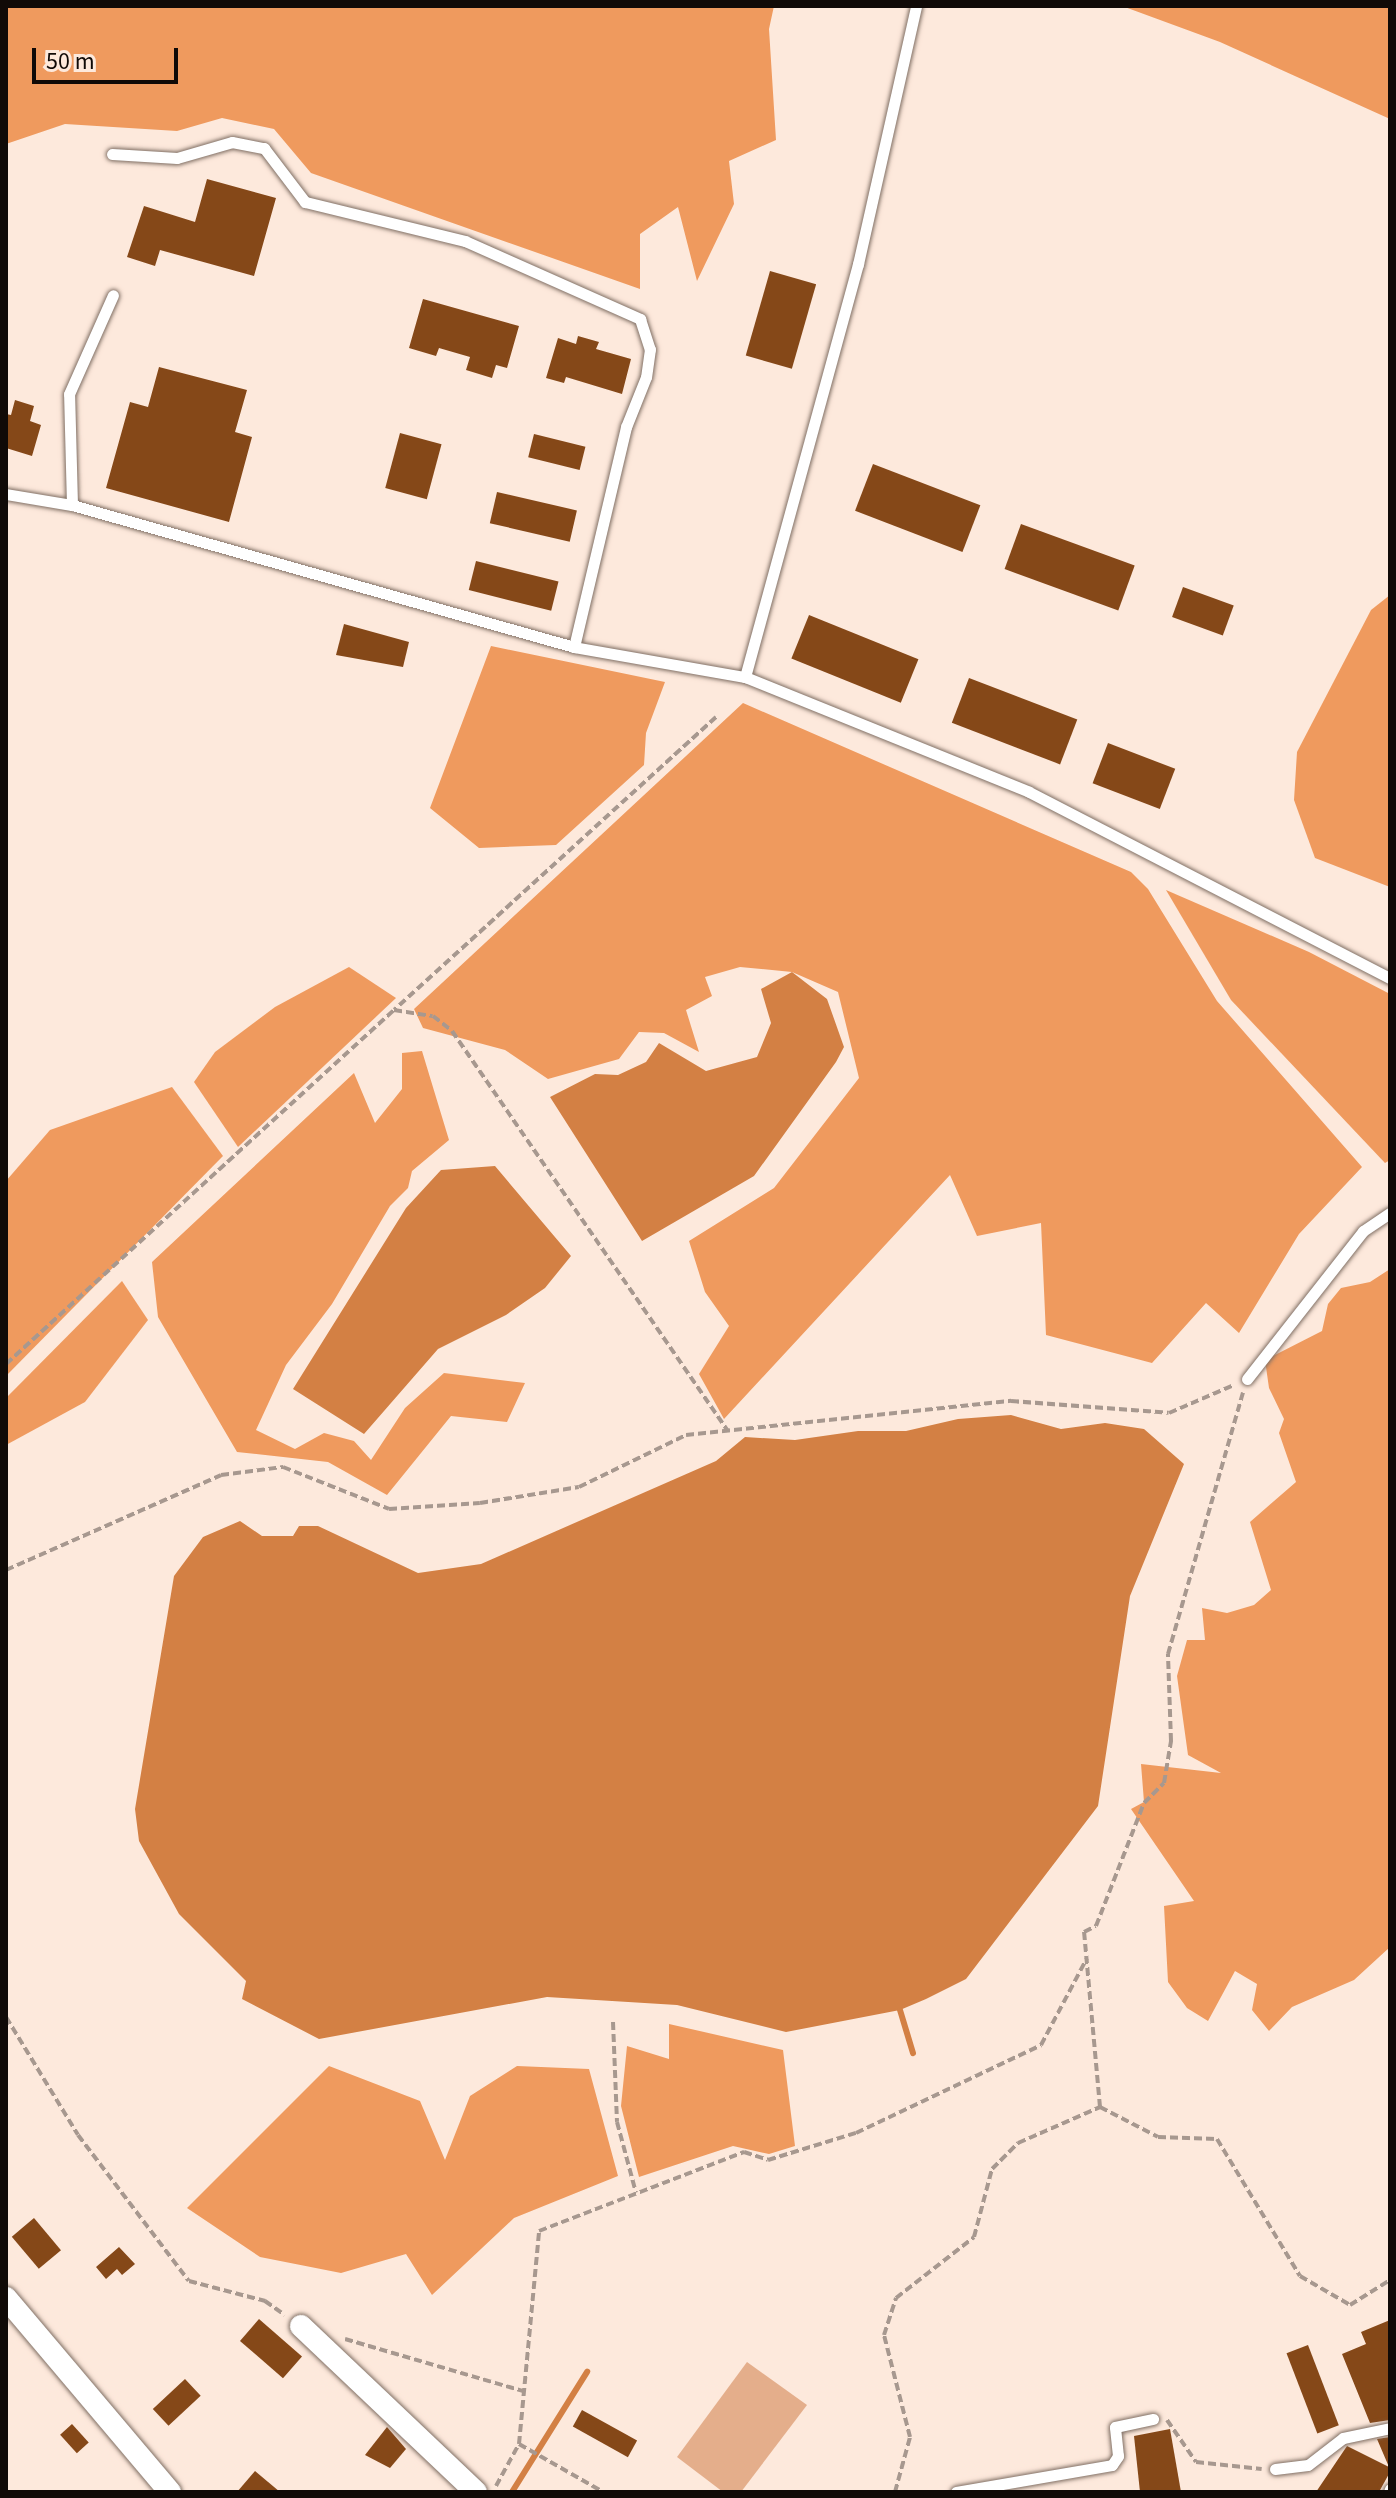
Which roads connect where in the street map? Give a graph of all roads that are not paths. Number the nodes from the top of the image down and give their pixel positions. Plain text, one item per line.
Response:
1 (916, 6) edge
2 (112, 154) dead end
3 (113, 295) dead end
4 (6, 494) edge
5 (72, 505) junction
6 (574, 647) junction
7 (745, 677) junction
8 (1390, 978) edge
9 (1390, 1213) edge
10 (1247, 1379) road end
11 (6, 2298) edge
12 (301, 2326) road end
13 (1153, 2419) road end
14 (1390, 2428) edge
15 (1275, 2469) road end
16 (170, 2492) edge
17 (476, 2492) edge
18 (956, 2492) edge

1 - 7 lane
2 - 6 lane
3 - 5 lane
4 - 5 lane
5 - 6 lane
6 - 7 lane
7 - 8 lane
9 - 10 lane
11 - 16 street
12 - 17 street
13 - 18 lane
14 - 15 lane

